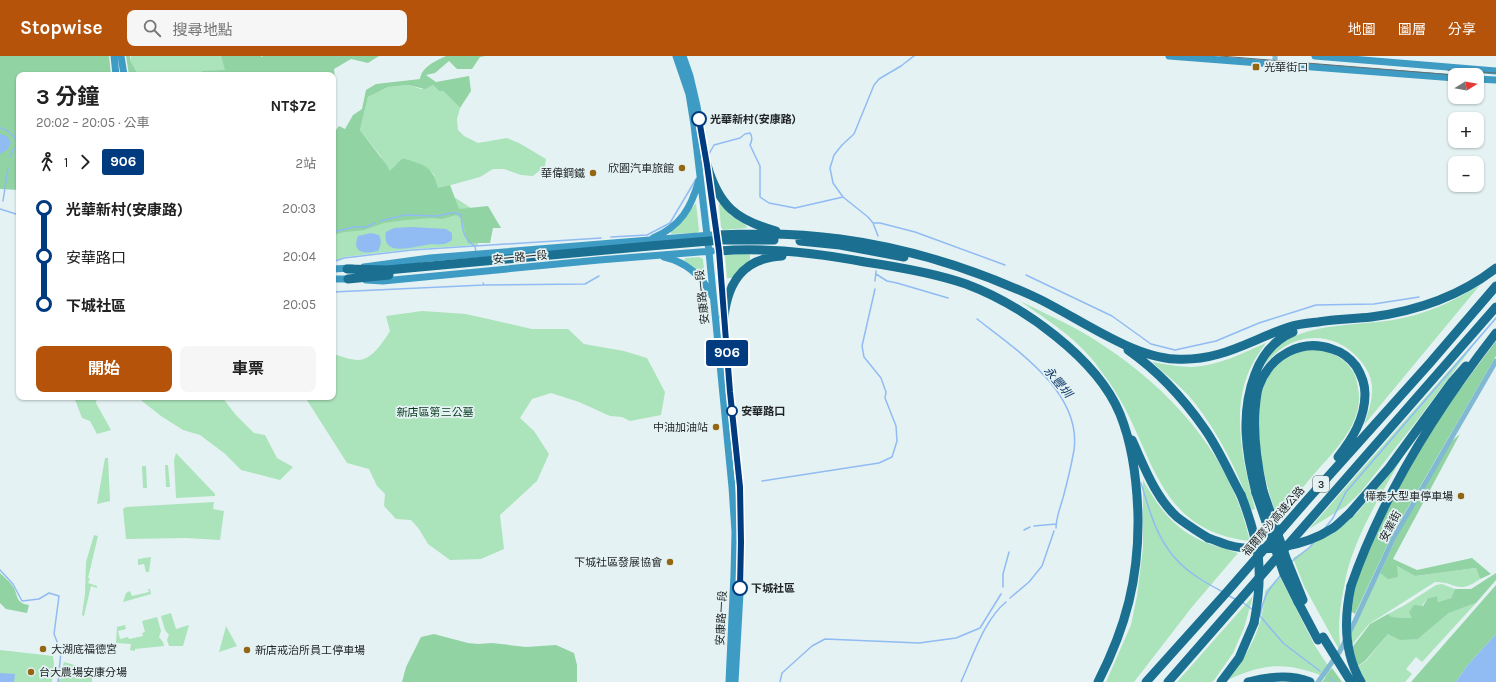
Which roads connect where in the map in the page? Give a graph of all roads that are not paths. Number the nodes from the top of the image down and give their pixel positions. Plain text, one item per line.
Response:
1 (114, 56) edge
2 (121, 56) edge
3 (676, 56) edge
4 (683, 56) edge
5 (689, 56) edge
6 (1168, 56) edge
7 (1275, 56) edge
8 (1315, 56) edge
9 (1275, 65) junction
10 (1496, 71) edge
11 (116, 72) edge
12 (124, 72) edge
13 (690, 76) junction
14 (1448, 77) edge
15 (1484, 79) edge
16 (1496, 80) edge
17 (707, 165) junction
18 (700, 176) junction
19 (707, 235) junction
20 (717, 235) junction
21 (793, 235) junction
22 (647, 240) junction
23 (775, 243) junction
24 (607, 244) junction
25 (719, 251) junction
26 (709, 252) junction
27 (818, 255) junction
28 (657, 256) junction
29 (608, 260) junction
30 (1496, 268) edge
31 (347, 269) junction
32 (336, 270) edge
33 (971, 271) junction
34 (336, 279) edge
35 (348, 279) junction
36 (965, 284) junction
37 (1496, 286) edge
38 (714, 300) junction
39 (1496, 307) edge
40 (724, 317) junction
41 (1318, 322) junction
42 (1495, 334) edge
43 (1110, 337) junction
44 (1496, 361) edge
45 (1120, 413) junction
46 (1260, 492) junction
47 (1308, 499) junction
48 (1320, 639) junction
49 (1307, 681) edge
50 (728, 682) edge
51 (735, 682) edge
52 (1098, 682) edge
53 (1146, 682) edge
54 (1168, 682) edge
55 (1221, 682) edge
56 (1248, 682) edge
57 (1318, 682) edge
58 (1345, 682) edge
59 (1351, 682) edge
60 (1361, 682) edge

1 - 11 main road
2 - 12 main road
3 - 18 main road, 安康路一段
4 - 13 main road, 安康路一段
5 - 13 main road
6 - 9 main road
7 - 9 street
8 - 10 main road
9 - 14 main road
13 - 17 main road, 安康路一段
15 - 16 main road
17 - 20 main road, 安康路一段
17 - 21 highway
18 - 19 main road, 安康路一段
18 - 22 main road
19 - 20 main road, 安一路一段
19 - 22 main road, 安一路一段
19 - 26 main road, 安康路一段
20 - 21 highway
20 - 25 main road, 安康路一段
21 - 33 highway
22 - 24 main road, 安一路一段
23 - 31 highway, bridge
23 - 33 highway
23 - 35 highway, bridge
23 - 36 highway
24 - 29 main road
24 - 31 main road, 安一路一段, bridge
25 - 26 main road, 安一路一段
25 - 27 highway
25 - 40 main road, 安康路一段
26 - 28 main road, 安一路一段
26 - 38 main road, 安康路一段
27 - 36 highway
27 - 40 highway
28 - 29 main road, 安一路一段
28 - 38 main road
29 - 35 main road, 安一路一段, bridge
30 - 41 highway
31 - 32 main road, 安一路一段
33 - 43 highway
34 - 35 main road, 安一路一段
36 - 45 highway
37 - 47 highway, 福爾摩沙高速公路 / 3
38 - 50 main road, 安康路一段
39 - 54 highway, 3
40 - 51 main road, 安康路一段
41 - 43 highway
41 - 46 highway
42 - 45 highway, bridge
42 - 60 highway, bridge
43 - 55 highway, bridge
44 - 57 street, 安業街
45 - 52 highway
46 - 47 highway
46 - 48 highway, bridge
47 - 53 highway, 福爾摩沙高速公路 / 3
48 - 58 highway
48 - 59 highway, bridge
49 - 56 highway

